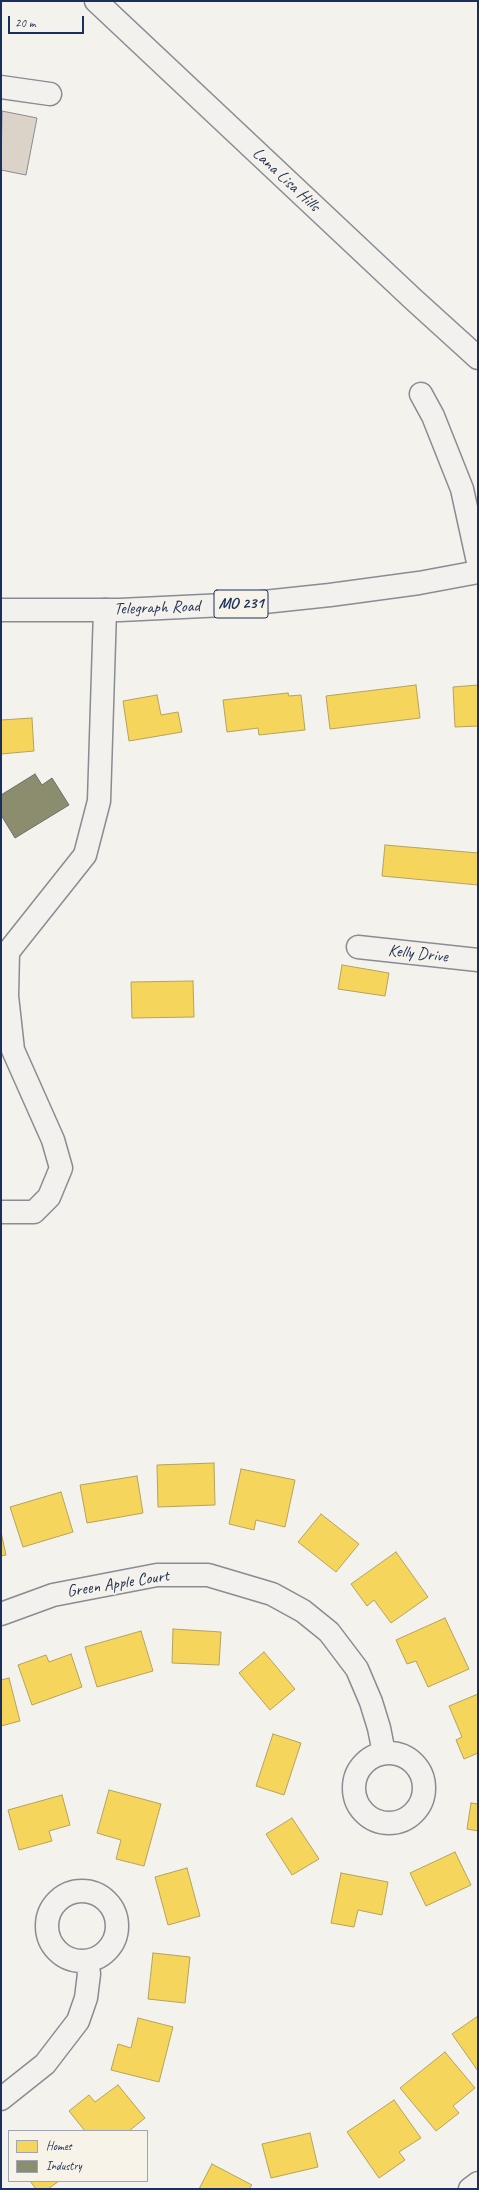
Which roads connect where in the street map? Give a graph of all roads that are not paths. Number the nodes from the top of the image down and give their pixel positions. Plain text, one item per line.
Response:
1 (96, 1) edge
2 (1, 87) edge
3 (50, 94) dead end
4 (478, 358) edge
5 (421, 394) dead end
6 (478, 562) edge
7 (478, 572) edge
8 (1, 610) edge
9 (105, 610) junction
10 (358, 947) dead end
11 (478, 960) edge
12 (1, 1212) edge
13 (1, 1614) edge
14 (384, 1754) dead end
15 (87, 1961) dead end
16 (1, 2099) edge
17 (478, 2183) edge
18 (470, 2189) edge

1 - 4 street, Lana Lisa Hills
2 - 3 street
5 - 6 street
7 - 9 street, Telegraph Road / MO 231
8 - 9 street, Telegraph Road / MO 231
9 - 12 street
10 - 11 street, Kelly Drive
13 - 14 street, Green Apple Court
15 - 16 street
17 - 18 street

